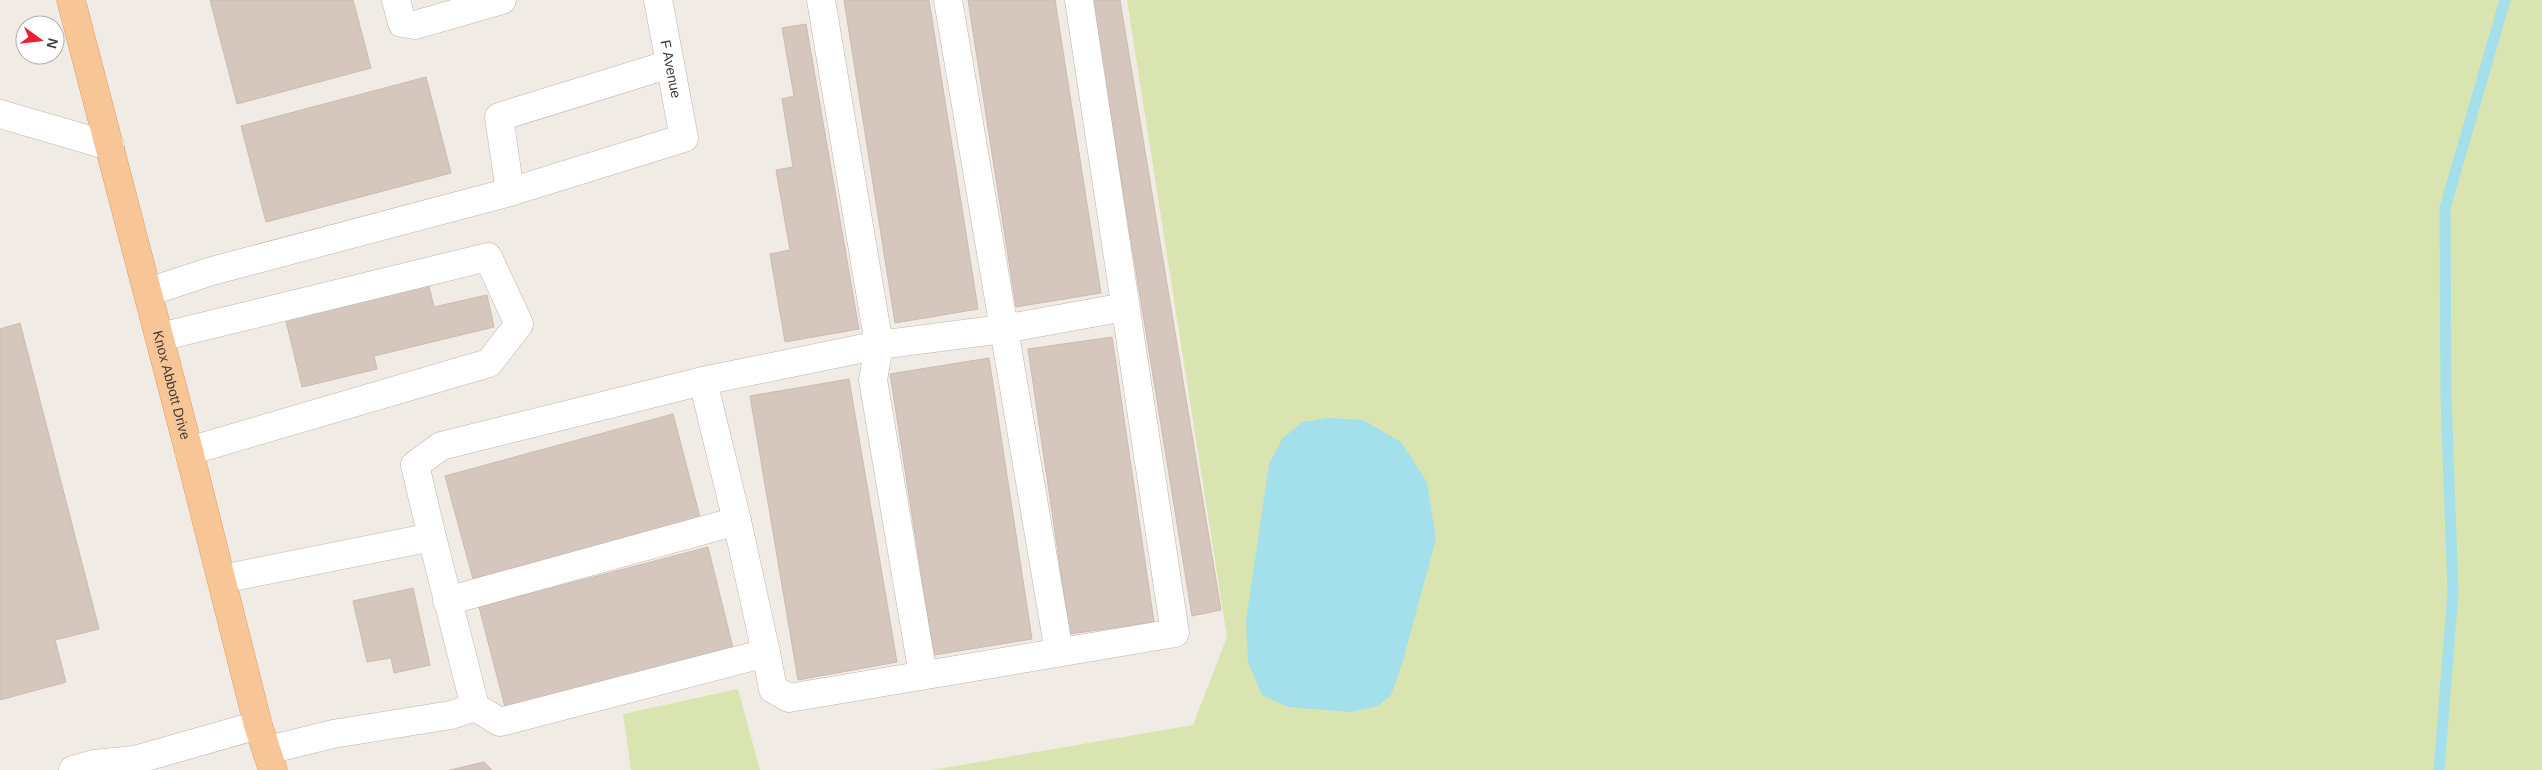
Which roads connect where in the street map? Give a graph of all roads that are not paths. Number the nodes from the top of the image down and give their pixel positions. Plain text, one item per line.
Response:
1 (71, 0) edge
2 (502, 0) edge
3 (658, 0) edge
4 (821, 0) edge
5 (948, 0) edge
6 (1079, 0) edge
7 (399, 11) edge
8 (670, 64) junction
9 (0, 114) edge
10 (110, 146) junction
11 (510, 192) junction
12 (148, 292) junction
13 (1125, 307) junction
14 (1003, 329) junction
15 (160, 337) junction
16 (879, 345) junction
17 (703, 381) junction
18 (189, 450) junction
19 (737, 521) junction
20 (432, 537) junction
21 (222, 578) junction
22 (447, 601) junction
23 (1059, 652) junction
24 (766, 653) junction
25 (923, 675) junction
26 (475, 707) junction
27 (266, 748) edge
28 (136, 765) edge
29 (73, 770) edge

1 - 10 main road, Knox Abbott Drive
2 - 7 street
3 - 8 street, F Avenue
4 - 16 street
5 - 14 street
6 - 13 street
8 - 11 street
8 - 11 street, F Avenue
9 - 10 street
10 - 12 main road, Knox Abbott Drive
11 - 12 street
12 - 15 main road, Knox Abbott Drive
13 - 14 street
13 - 23 street
14 - 16 street
14 - 23 street
15 - 18 main road, Knox Abbott Drive
15 - 18 street
16 - 17 street
16 - 25 street
17 - 19 street
17 - 20 street
18 - 21 main road, Knox Abbott Drive
19 - 22 street
19 - 24 street
20 - 21 street
20 - 22 street
21 - 27 main road, Knox Abbott Drive
22 - 26 street
23 - 25 street
24 - 25 street
24 - 26 street
26 - 27 street
27 - 28 street
28 - 29 street

